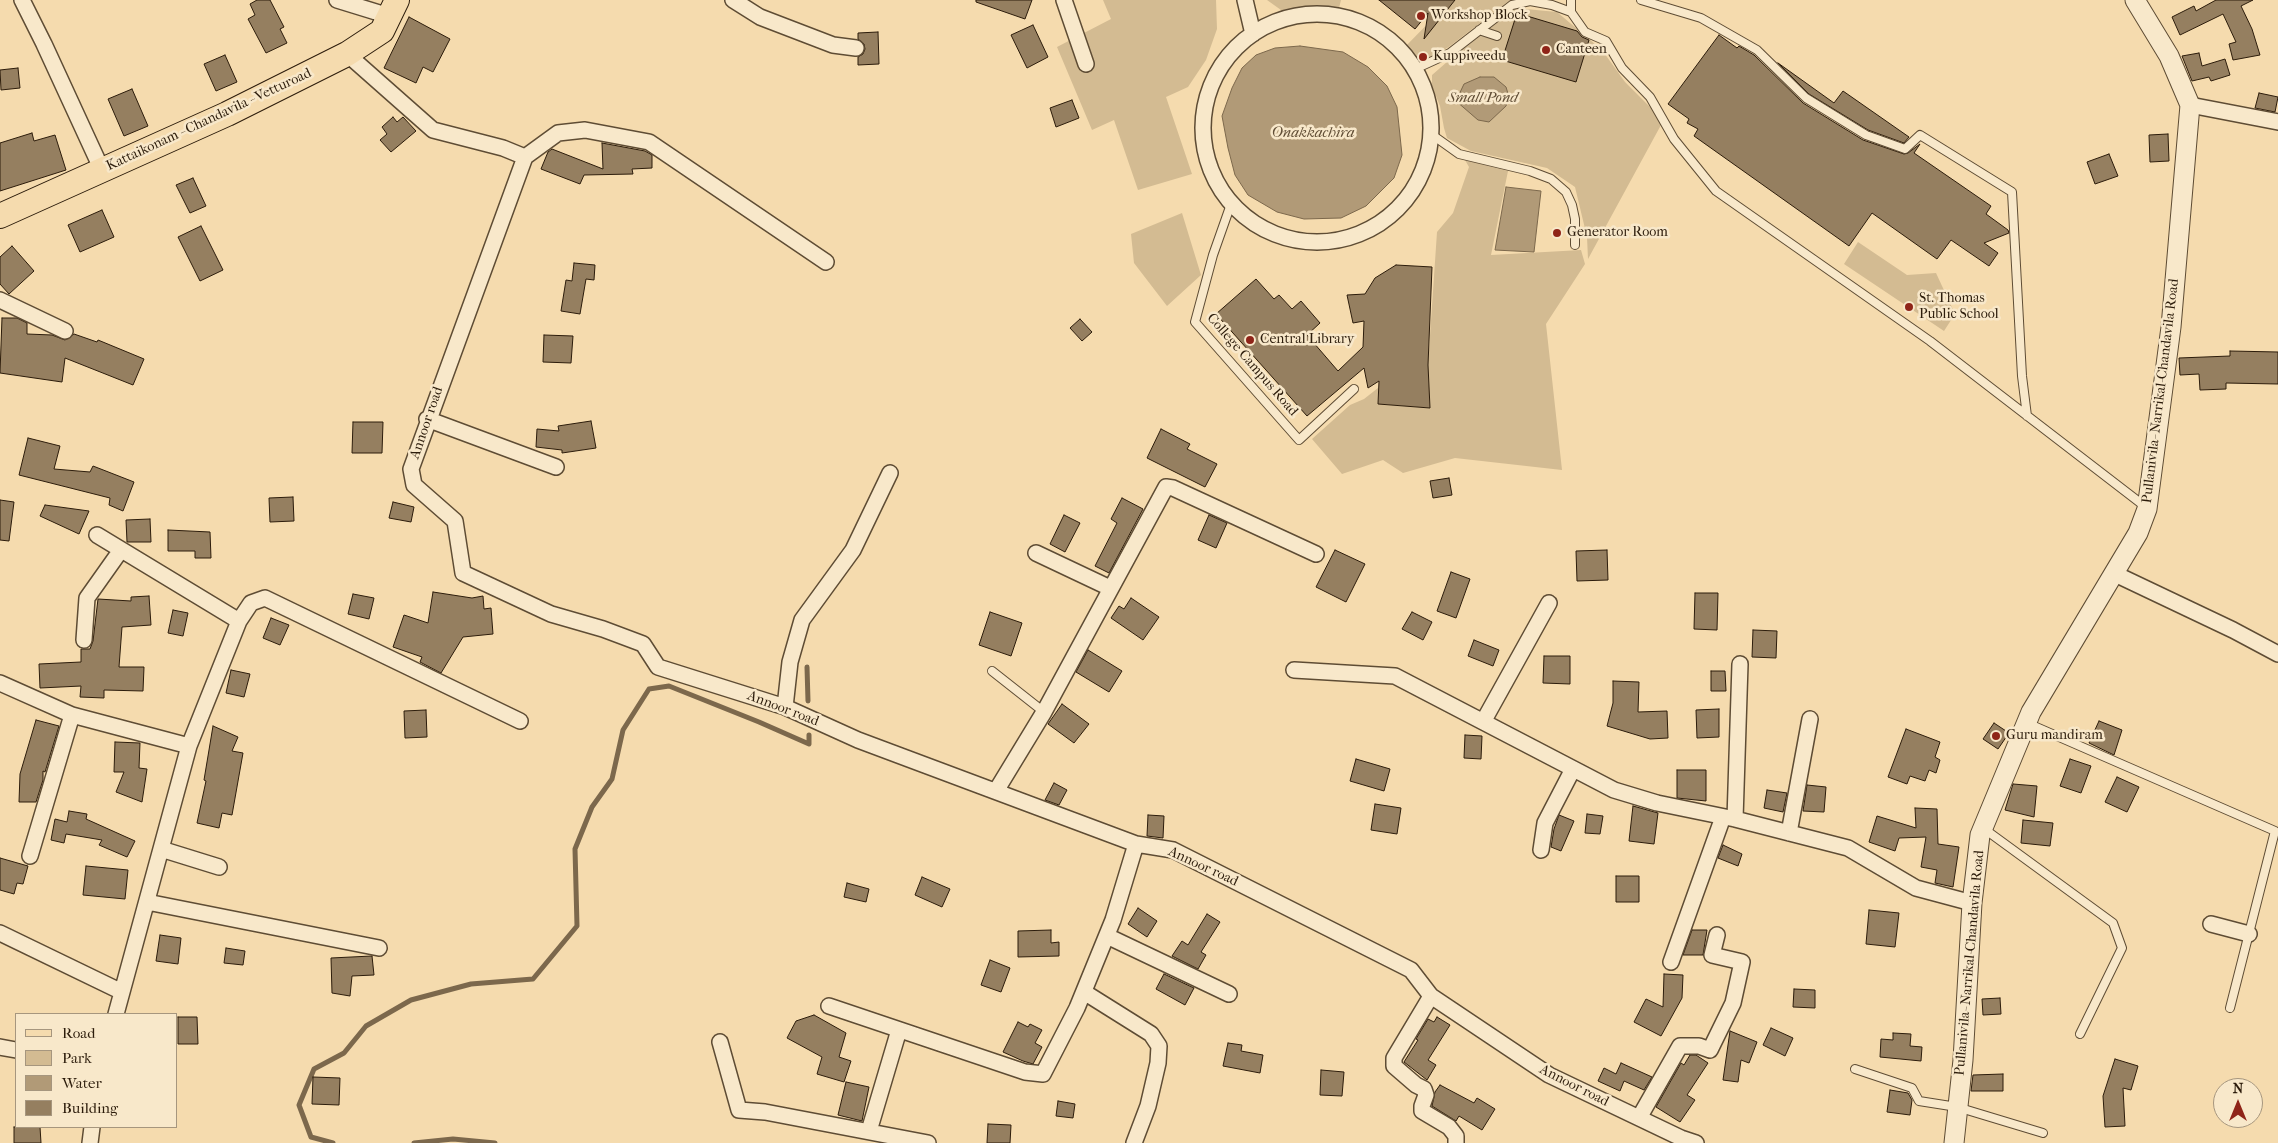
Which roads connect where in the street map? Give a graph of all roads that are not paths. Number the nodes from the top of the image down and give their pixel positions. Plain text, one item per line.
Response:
1 (22, 0) edge
2 (337, 0) edge
3 (733, 0) edge
4 (1064, 0) edge
5 (1244, 0) edge
6 (1571, 0) edge
7 (1641, 0) edge
8 (2135, 0) edge
9 (393, 8) edge
10 (1571, 12) junction
11 (1479, 30) junction
12 (1253, 34) junction
13 (1497, 36) dead end
14 (856, 48) dead end
15 (347, 54) junction
16 (1086, 64) dead end
17 (1415, 69) junction
18 (2190, 105) junction
19 (2278, 122) edge
20 (1431, 134) junction
21 (525, 157) junction
22 (102, 170) junction
23 (1231, 204) junction
24 (0, 216) edge
25 (1574, 245) dead end
26 (826, 262) dead end
27 (0, 300) edge
28 (65, 331) dead end
29 (1354, 389) dead end
30 (2027, 416) junction
31 (428, 419) junction
32 (556, 467) dead end
33 (890, 473) dead end
34 (2147, 509) junction
35 (97, 535) dead end
36 (121, 550) junction
37 (1036, 553) dead end
38 (1316, 554) dead end
39 (2113, 573) junction
40 (1110, 588) junction
41 (1549, 603) dead end
42 (239, 621) junction
43 (84, 640) dead end
44 (2278, 654) edge
45 (1740, 664) dead end
46 (1294, 670) dead end
47 (992, 671) dead end
48 (0, 683) edge
49 (785, 707) junction
50 (1044, 712) junction
51 (72, 715) junction
52 (1810, 719) dead end
53 (520, 721) dead end
54 (1483, 722) junction
55 (2027, 723) junction
56 (189, 746) junction
57 (1573, 769) junction
58 (996, 791) junction
59 (1729, 818) junction
60 (1983, 828) junction
61 (1790, 833) junction
62 (1136, 844) junction
63 (161, 849) junction
64 (1541, 850) dead end
65 (30, 856) dead end
66 (218, 867) dead end
67 (147, 902) junction
68 (1972, 903) junction
69 (2211, 924) dead end
70 (0, 933) edge
71 (2249, 934) junction
72 (1717, 935) dead end
73 (1107, 936) junction
74 (379, 948) dead end
75 (1671, 962) dead end
76 (122, 992) junction
77 (1084, 992) junction
78 (1229, 994) dead end
79 (1431, 996) junction
80 (829, 1006) dead end
81 (2230, 1008) dead end
82 (116, 1013) edge
83 (899, 1030) junction
84 (2080, 1034) dead end
85 (720, 1042) dead end
86 (0, 1046) edge
87 (15, 1050) edge
88 (1855, 1069) dead end
89 (1958, 1107) junction
90 (1639, 1118) junction
91 (92, 1128) edge
92 (869, 1131) junction
93 (2043, 1133) dead end
94 (90, 1143) edge
95 (928, 1143) edge
96 (1134, 1143) edge
97 (1456, 1143) edge
98 (1696, 1143) edge
99 (1954, 1143) edge

1 - 22 street
2 - 9 street
3 - 14 street
4 - 16 street
5 - 12 street
6 - 10 lane
7 - 30 lane
8 - 18 street, Pullanivila- Narrikal-Chandavila Road
9 - 15 main road, Kattaikonam - Chandavila - Vetturoad
10 - 11 lane
10 - 30 lane
11 - 13 lane
11 - 17 lane
12 - 17 street
12 - 23 street
15 - 21 street
15 - 22 main road, Kattaikonam - Chandavila - Vetturoad
17 - 20 street
18 - 19 street
18 - 34 street, Pullanivila- Narrikal-Chandavila Road
20 - 23 street
20 - 25 lane
21 - 26 street
21 - 31 street, Annoor road
22 - 24 main road, Kattaikonam - Chandavila - Vetturoad
23 - 29 lane, College Campus Road
27 - 28 street
30 - 34 lane
31 - 32 street
31 - 49 street, Annoor road
33 - 49 street
34 - 39 street, Pullanivila- Narrikal-Chandavila Road
35 - 36 street
36 - 42 street
36 - 43 street
37 - 40 street
38 - 40 street
39 - 44 street
39 - 55 street, Pullanivila- Narrikal-Chandavila Road
40 - 50 street
41 - 54 street
42 - 53 street
42 - 56 street
45 - 59 street
46 - 54 street
47 - 50 lane
48 - 51 street
49 - 58 street, Annoor road
50 - 58 street
51 - 56 street
51 - 65 street
52 - 61 street
54 - 57 street
55 - 60 street, Pullanivila- Narrikal-Chandavila Road
55 - 71 lane
56 - 63 street
57 - 59 street
57 - 64 street
58 - 62 street, Annoor road
59 - 61 street
59 - 75 street
60 - 68 street, Pullanivila- Narrikal-Chandavila Road
60 - 84 lane
61 - 68 street
62 - 73 street
62 - 79 street, Annoor road
63 - 66 street
63 - 67 street
67 - 74 street
67 - 76 street
68 - 89 street, Pullanivila- Narrikal-Chandavila Road
69 - 71 street
70 - 76 street
71 - 81 lane
72 - 90 street
73 - 77 street
73 - 78 street
76 - 82 street
77 - 83 street
77 - 96 street
79 - 90 street, Annoor road
79 - 97 street
80 - 83 street
83 - 92 street
85 - 92 street
86 - 87 street
88 - 89 lane
89 - 93 lane
89 - 99 street, Pullanivila- Narrikal-Chandavila Road
90 - 98 street, Annoor road
91 - 94 street
92 - 95 street

